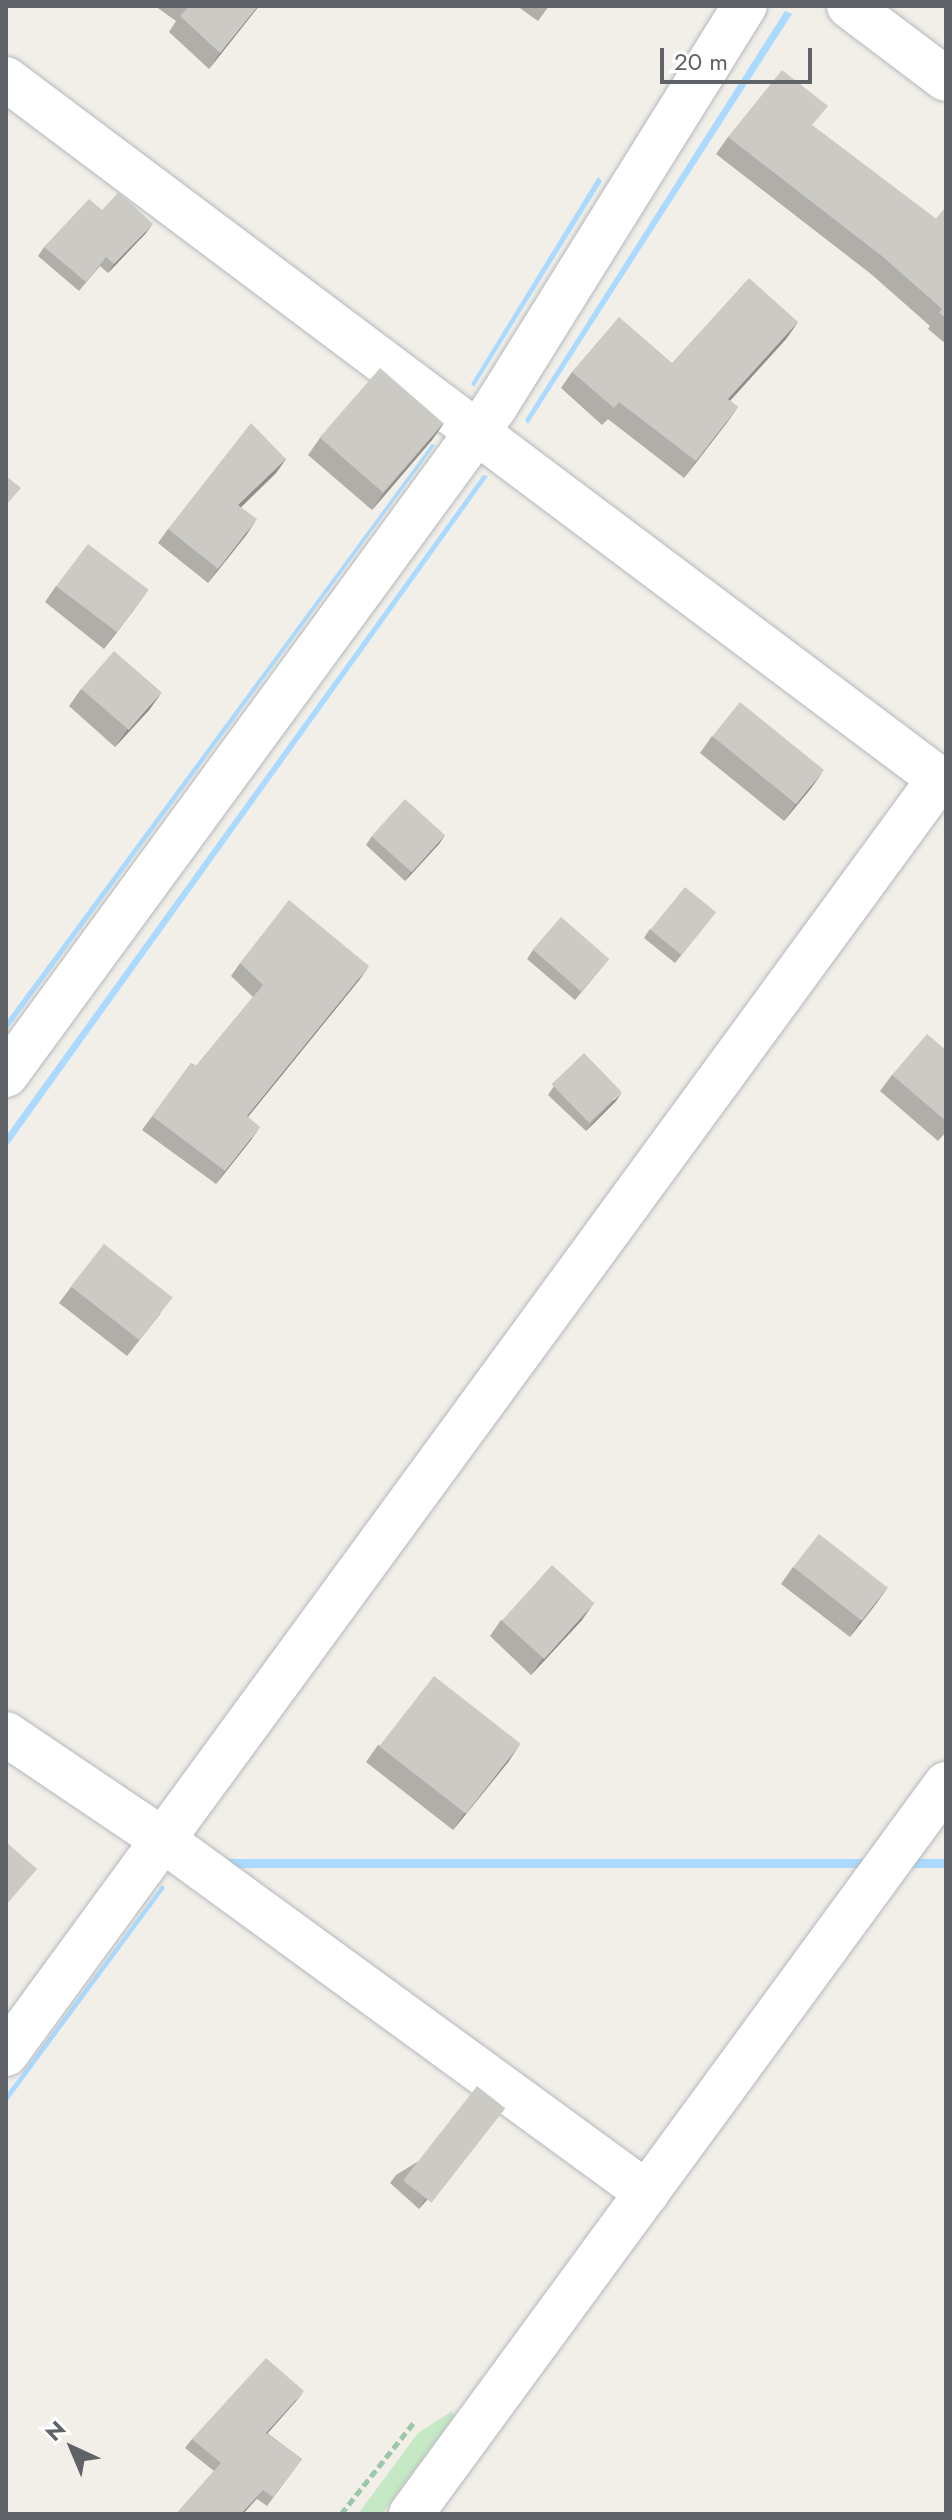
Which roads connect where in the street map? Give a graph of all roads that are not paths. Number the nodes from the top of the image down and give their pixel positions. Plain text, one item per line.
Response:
1 (745, 6) edge
2 (849, 6) edge
3 (946, 79) edge
4 (9, 89) edge
5 (477, 432) junction
6 (943, 782) edge
7 (6, 1075) edge
8 (6, 1734) edge
9 (946, 1784) edge
10 (163, 1840) junction
11 (6, 2054) edge
12 (647, 2193) junction
13 (411, 2514) edge

1 - 5 street
2 - 3 street
4 - 5 street
5 - 6 street
5 - 7 street
6 - 10 street
8 - 10 street
9 - 12 street
10 - 11 street
10 - 12 street
12 - 13 street

